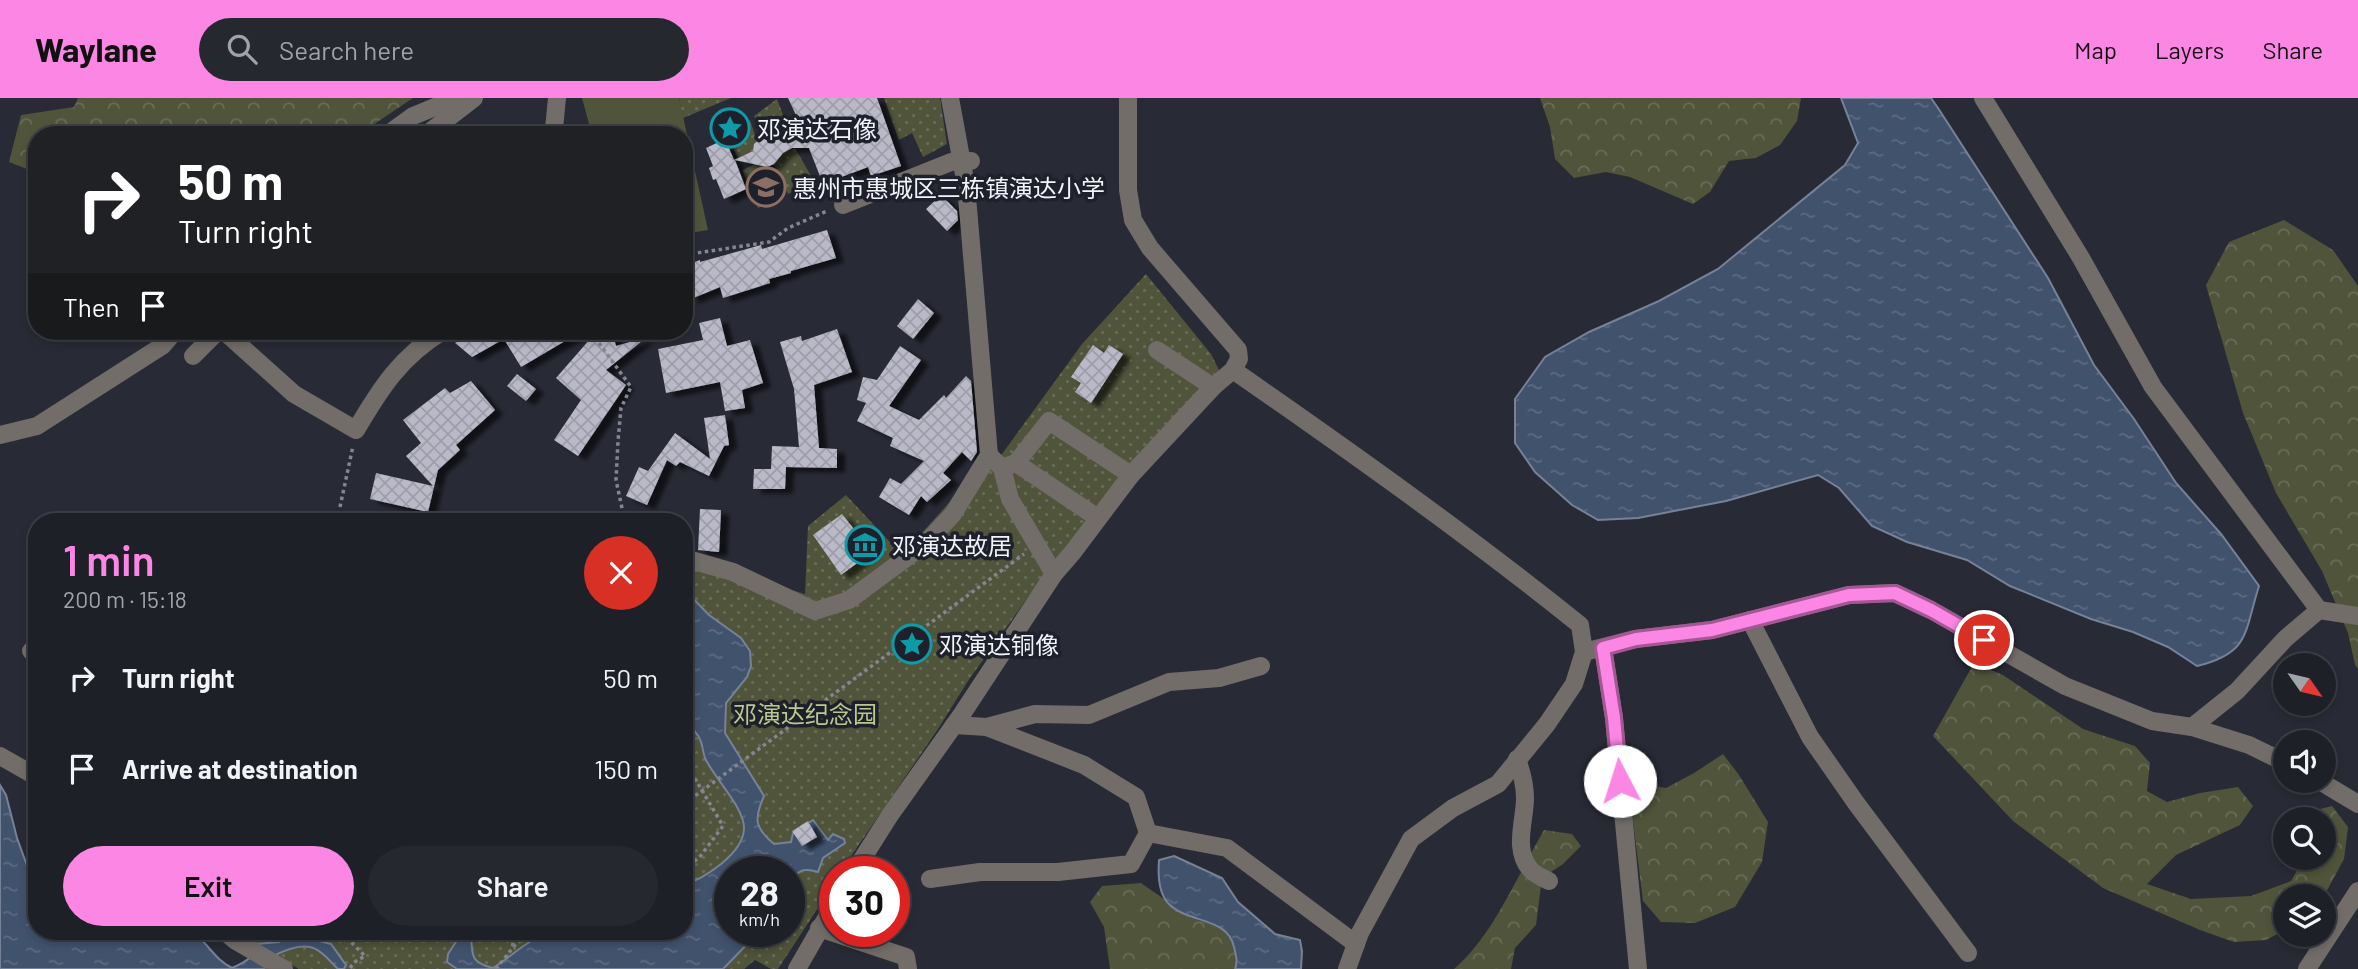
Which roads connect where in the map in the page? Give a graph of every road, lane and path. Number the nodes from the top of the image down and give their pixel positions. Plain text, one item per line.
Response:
1 (457, 98) edge
2 (474, 98) edge
3 (557, 98) edge
4 (950, 98) edge
5 (1128, 98) edge
6 (1983, 98) edge
7 (399, 126) edge
8 (438, 126) edge
9 (554, 126) edge
10 (972, 161) dead end
11 (843, 205) joint
12 (693, 253) edge
13 (167, 340) edge
14 (209, 340) edge
15 (234, 340) edge
16 (428, 340) edge
17 (596, 340) edge
18 (1157, 350) dead end
19 (193, 356) dead end
20 (1233, 370) junction
21 (1213, 387) junction
22 (356, 430) junction
23 (0, 435) edge
24 (1002, 462) junction
25 (1131, 475) junction
26 (340, 513) edge
27 (623, 513) edge
28 (1098, 519) junction
29 (1036, 545) junction
30 (693, 561) edge
31 (1054, 574) junction
32 (2319, 610) junction
33 (2358, 616) edge
34 (1750, 620) junction
35 (1603, 648) junction
36 (1584, 652) junction
37 (1261, 666) dead end
38 (954, 725) junction
39 (987, 727) junction
40 (2192, 727) junction
41 (0, 756) edge
42 (2273, 757) edge
43 (1517, 760) junction
44 (28, 772) edge
45 (693, 775) edge
46 (702, 790) junction
47 (2336, 791) edge
48 (693, 797) edge
49 (2358, 804) edge
50 (1148, 833) junction
51 (864, 856) edge
52 (693, 862) edge
53 (930, 879) dead end
54 (1549, 881) dead end
55 (2358, 891) edge
56 (819, 930) edge
57 (237, 940) edge
58 (349, 940) edge
59 (509, 940) edge
60 (520, 940) edge
61 (515, 944) junction
62 (1356, 944) junction
63 (876, 947) edge
64 (1968, 953) dead end
65 (282, 968) edge
66 (349, 969) edge
67 (496, 969) edge
68 (797, 969) edge
69 (908, 969) edge
70 (1347, 969) edge
71 (1637, 969) edge
72 (2307, 969) edge

1 - 7 street
2 - 8 street
3 - 9 street
4 - 24 street
5 - 20 street
6 - 32 street
10 - 11 street
11 - 12 path
13 - 23 street
14 - 19 street
15 - 22 street
16 - 22 street
17 - 27 path
18 - 21 street
20 - 21 street
20 - 36 street
21 - 25 street
22 - 26 path
24 - 25 street
24 - 28 street
24 - 29 street
24 - 30 street
25 - 28 street
28 - 31 street
29 - 31 street
29 - 46 path
31 - 38 street
32 - 33 street
32 - 40 street
34 - 35 street
34 - 40 street
34 - 64 street
35 - 36 street
35 - 71 street
36 - 43 street
37 - 39 street
38 - 39 street
38 - 51 street
39 - 50 street
40 - 42 street
41 - 44 street
43 - 54 street
43 - 62 street
45 - 46 path
46 - 48 path
46 - 52 path
47 - 49 street
50 - 53 street
50 - 62 street
55 - 72 street
56 - 68 street
57 - 65 street
58 - 66 path
59 - 61 path
60 - 61 path
61 - 67 path
62 - 70 street
63 - 69 street

